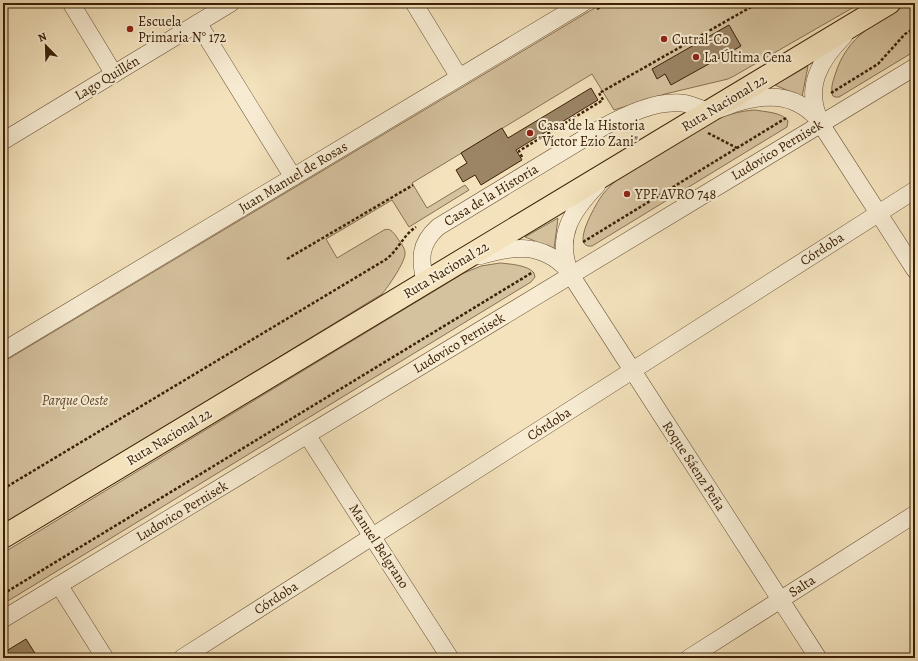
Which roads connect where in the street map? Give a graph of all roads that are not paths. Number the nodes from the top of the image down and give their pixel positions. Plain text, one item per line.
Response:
1 (71, 3) edge
2 (231, 3) edge
3 (414, 3) edge
4 (583, 3) edge
5 (889, 3) edge
6 (857, 22) junction
7 (198, 23) junction
8 (915, 67) edge
9 (114, 74) junction
10 (459, 77) junction
11 (708, 122) junction
12 (821, 124) junction
13 (3, 141) edge
14 (612, 170) junction
15 (293, 177) junction
16 (915, 190) edge
17 (878, 213) junction
18 (458, 263) junction
19 (915, 270) edge
20 (571, 275) junction
21 (425, 282) junction
22 (3, 351) edge
23 (633, 370) junction
24 (307, 435) junction
25 (915, 514) edge
26 (372, 536) junction
27 (3, 537) edge
28 (59, 585) junction
29 (780, 600) junction
30 (3, 619) edge
31 (105, 658) edge
32 (182, 658) edge
33 (450, 658) edge
34 (689, 658) edge
35 (818, 658) edge

1 - 9 street
2 - 7 street, Lago Quillén
3 - 10 street
4 - 10 street, Juan Manuel de Rosas
5 - 6 highway, Ruta Nacional 22
6 - 11 highway, Ruta Nacional 22
6 - 12 street
7 - 9 street, Lago Quillén
7 - 15 street
8 - 12 street, Ludovico Pernisek
9 - 13 street, Lago Quillén
10 - 15 street, Juan Manuel de Rosas
11 - 12 street
11 - 14 highway, Ruta Nacional 22
11 - 21 street, Casa de la Historia
12 - 17 street
12 - 20 street, Ludovico Pernisek
14 - 18 highway, Ruta Nacional 22
14 - 20 street
15 - 22 street, Juan Manuel de Rosas
16 - 17 street, Córdoba
17 - 19 street
17 - 23 street, Córdoba
18 - 20 street
18 - 21 highway, Ruta Nacional 22
20 - 23 street, Roque Sáenz Peña
20 - 24 street, Ludovico Pernisek
21 - 27 highway, Ruta Nacional 22
23 - 26 street, Córdoba
23 - 29 street, Roque Sáenz Peña
24 - 26 street, Manuel Belgrano
24 - 28 street, Ludovico Pernisek
25 - 29 street, Salta
26 - 32 street, Córdoba
26 - 33 street, Manuel Belgrano
28 - 30 street, Ludovico Pernisek
28 - 31 street
29 - 34 street, Salta
29 - 35 street, Roque Sáenz Peña

